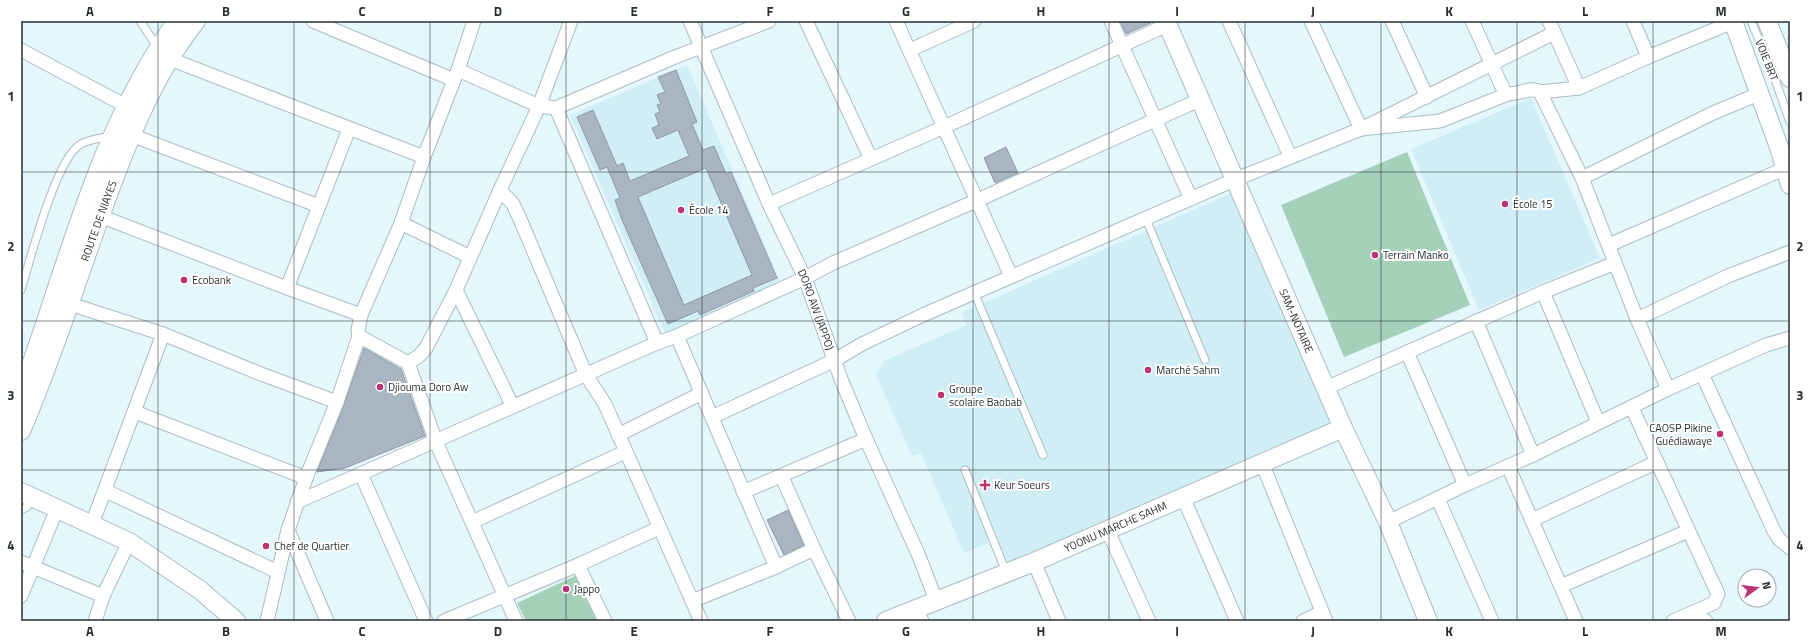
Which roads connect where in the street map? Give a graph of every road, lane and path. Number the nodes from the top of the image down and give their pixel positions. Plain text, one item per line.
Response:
1 (140, 21) edge
2 (177, 21) edge
3 (196, 21) edge
4 (313, 21) edge
5 (474, 21) edge
6 (572, 21) edge
7 (690, 21) edge
8 (769, 21) edge
9 (806, 21) edge
10 (896, 21) edge
11 (974, 21) edge
12 (1111, 21) edge
13 (1229, 21) edge
14 (1311, 21) edge
15 (1392, 21) edge
16 (1472, 21) edge
17 (1633, 21) edge
18 (1754, 21) edge
19 (1167, 23) edge
20 (1552, 27) edge
21 (1121, 46) junction
22 (701, 48) junction
23 (21, 50) edge
24 (910, 50) junction
25 (164, 53) junction
26 (1648, 57) junction
27 (1491, 64) junction
28 (456, 75) junction
29 (1790, 78) edge
30 (1579, 88) junction
31 (1540, 92) junction
32 (1761, 93) junction
33 (1508, 94) junction
34 (1427, 97) junction
35 (1199, 100) junction
36 (126, 106) junction
37 (539, 106) junction
38 (556, 108) junction
39 (1155, 120) junction
40 (1790, 122) edge
41 (944, 127) junction
42 (349, 129) junction
43 (1361, 129) junction
44 (131, 135) junction
45 (111, 136) junction
46 (1290, 156) junction
47 (424, 157) junction
48 (871, 159) junction
49 (1788, 177) edge
50 (1582, 178) junction
51 (1234, 180) junction
52 (500, 190) junction
53 (1191, 199) junction
54 (978, 200) junction
55 (769, 204) junction
56 (319, 206) junction
57 (100, 216) junction
58 (1146, 219) junction
59 (401, 223) junction
60 (1609, 245) junction
61 (1790, 252) edge
62 (470, 257) junction
63 (1616, 263) junction
64 (1011, 276) junction
65 (805, 278) junction
66 (287, 288) junction
67 (21, 290) edge
68 (456, 290) junction
69 (974, 292) junction
70 (1543, 292) junction
71 (70, 304) junction
72 (361, 315) junction
73 (1637, 318) junction
74 (1476, 321) junction
75 (163, 334) junction
76 (360, 336) junction
77 (677, 336) junction
78 (1790, 338) edge
79 (657, 343) junction
80 (1407, 352) junction
81 (835, 360) junction
82 (1205, 360) dead end
83 (408, 363) junction
84 (1702, 374) junction
85 (586, 375) junction
86 (1326, 388) junction
87 (1668, 389) junction
88 (21, 393) edge
89 (702, 393) junction
90 (337, 402) junction
91 (512, 408) junction
92 (1632, 408) junction
93 (135, 412) junction
94 (712, 416) junction
95 (1598, 422) junction
96 (1343, 428) junction
97 (21, 431) edge
98 (618, 435) junction
99 (866, 439) junction
100 (436, 442) junction
101 (625, 452) junction
102 (1043, 455) dead end
103 (1532, 455) junction
104 (1657, 462) junction
105 (1262, 463) junction
106 (1508, 466) junction
107 (966, 470) dead end
108 (361, 474) junction
109 (782, 477) junction
110 (21, 478) edge
111 (306, 478) junction
112 (1465, 485) junction
113 (106, 491) junction
114 (743, 492) junction
115 (1183, 496) junction
116 (1438, 499) junction
117 (33, 502) edge
118 (297, 502) junction
119 (1532, 520) junction
120 (472, 522) junction
121 (1388, 522) junction
122 (92, 524) junction
123 (659, 528) junction
124 (1107, 529) junction
125 (288, 530) junction
126 (1688, 531) junction
127 (129, 542) junction
128 (1790, 548) edge
129 (814, 549) junction
130 (1034, 562) junction
131 (27, 564) edge
132 (578, 565) junction
133 (776, 567) junction
134 (278, 572) junction
135 (1006, 572) junction
136 (1561, 586) junction
137 (21, 596) edge
138 (103, 596) junction
139 (504, 596) junction
140 (936, 600) junction
141 (692, 601) junction
142 (1691, 614) junction
143 (919, 615) edge
144 (1324, 616) edge
145 (95, 621) edge
146 (236, 621) edge
147 (267, 621) edge
148 (327, 621) edge
149 (426, 621) edge
150 (444, 621) edge
151 (516, 621) edge
152 (605, 621) edge
153 (701, 621) edge
154 (849, 621) edge
155 (886, 621) edge
156 (1059, 621) edge
157 (1149, 621) edge
158 (1237, 621) edge
159 (1303, 621) edge
160 (1428, 621) edge
161 (1492, 621) edge
162 (1576, 621) edge
163 (1673, 621) edge
164 (1706, 621) edge

1 - 25 lane
2 - 25 main road, ROUTE DE NIAYES
3 - 25 main road, ROUTE DE NIAYES
4 - 28 street
5 - 28 street
6 - 37 street
7 - 22 street, DORO AW (JAPPO)
8 - 22 street
9 - 48 street
10 - 24 street
11 - 24 street
12 - 21 street
13 - 46 street
14 - 43 street
15 - 34 street
16 - 27 street
17 - 26 street
18 - 26 street
18 - 29 main road
18 - 32 main road
18 - 40 lane, VOIE BRT
19 - 21 street
19 - 35 main road, SAM-NOTAIRE
20 - 27 street
20 - 30 street
21 - 39 street
21 - 41 street
22 - 38 street
22 - 55 street, DORO AW (JAPPO)
23 - 36 street
24 - 41 street
25 - 36 main road, ROUTE DE NIAYES
25 - 42 street
25 - 44 main road, ROUTE DE NIAYES
26 - 30 street
27 - 33 street
27 - 34 street
28 - 37 street
28 - 47 street
30 - 31 street
31 - 33 street
31 - 50 street
32 - 49 main road
32 - 50 street
33 - 43 street
34 - 43 street
35 - 39 street
35 - 51 main road, SAM-NOTAIRE
36 - 45 main road, ROUTE DE NIAYES
37 - 38 street
37 - 52 street
38 - 79 street
39 - 53 street
39 - 54 street
41 - 48 street
41 - 54 street
42 - 47 street
42 - 56 street
43 - 46 street
44 - 56 street
44 - 57 main road, ROUTE DE NIAYES
45 - 67 lane
45 - 88 main road, ROUTE DE NIAYES
46 - 51 street
47 - 59 street
48 - 55 street
49 - 60 street
50 - 60 street
51 - 53 street
51 - 86 main road, SAM-NOTAIRE
52 - 62 street
52 - 85 street
53 - 58 street
54 - 64 street
54 - 65 street
55 - 65 street, DORO AW (JAPPO)
56 - 66 street
57 - 66 street
57 - 71 main road, ROUTE DE NIAYES
58 - 64 street
58 - 82 lane
59 - 62 street
59 - 72 street
60 - 63 street
61 - 73 street
62 - 68 street
63 - 70 street
63 - 73 street
64 - 69 street
65 - 77 street
65 - 81 street, DORO AW (JAPPO)
66 - 72 street
68 - 83 street
68 - 91 street
69 - 81 street
69 - 102 lane
70 - 74 street
70 - 95 street
71 - 75 street
71 - 97 main road, ROUTE DE NIAYES
72 - 76 street
73 - 87 street
74 - 80 street
74 - 103 street
75 - 90 street
75 - 93 street
76 - 83 street
76 - 90 street
77 - 79 street
77 - 89 street
78 - 84 street
79 - 85 street
80 - 86 street
80 - 112 street
81 - 94 street
81 - 99 street, DORO AW (JAPPO)
83 - 100 street
84 - 87 street
84 - 128 street
85 - 91 street
85 - 98 street
86 - 96 main road, SAM-NOTAIRE
87 - 92 street
89 - 94 street
89 - 98 street
90 - 111 street
91 - 100 street
92 - 95 street
92 - 104 street
93 - 111 street
93 - 113 street
94 - 114 street
95 - 103 street
96 - 105 main road, YOONU MARCHE SAHM
96 - 121 main road, SAM-NOTAIRE
98 - 101 street
99 - 109 street
99 - 140 street, DORO AW (JAPPO)
100 - 108 street
100 - 120 street
101 - 120 street
101 - 123 street
103 - 106 street
104 - 119 street
104 - 126 street
105 - 115 main road, YOONU MARCHE SAHM
105 - 144 street
106 - 112 street
106 - 119 street
107 - 135 lane
108 - 118 street
108 - 149 street
109 - 114 street
109 - 129 street
110 - 117 main road
111 - 118 street
112 - 116 street
113 - 122 street
113 - 134 street
114 - 133 street
115 - 124 main road, YOONU MARCHE SAHM
115 - 158 street
116 - 121 street
116 - 161 street
117 - 122 main road
117 - 131 street
118 - 125 street
119 - 136 street
120 - 139 street
121 - 160 main road, SAM-NOTAIRE
122 - 127 main road
123 - 132 street
123 - 141 street
124 - 130 main road, YOONU MARCHE SAHM
124 - 157 street
125 - 134 street
125 - 148 street
126 - 136 street
126 - 142 street
127 - 138 street
127 - 146 main road
129 - 133 street
129 - 154 street
130 - 135 main road, YOONU MARCHE SAHM
130 - 156 street
131 - 137 street
131 - 138 street
132 - 139 street
132 - 152 street
133 - 141 street
134 - 147 street
135 - 140 main road, YOONU MARCHE SAHM
136 - 162 street
138 - 145 street
139 - 150 street
139 - 151 street
140 - 143 main road, YOONU MARCHE SAHM
141 - 153 street
142 - 163 street
142 - 164 street
143 - 155 main road, YOONU MARCHE SAHM
144 - 159 street

